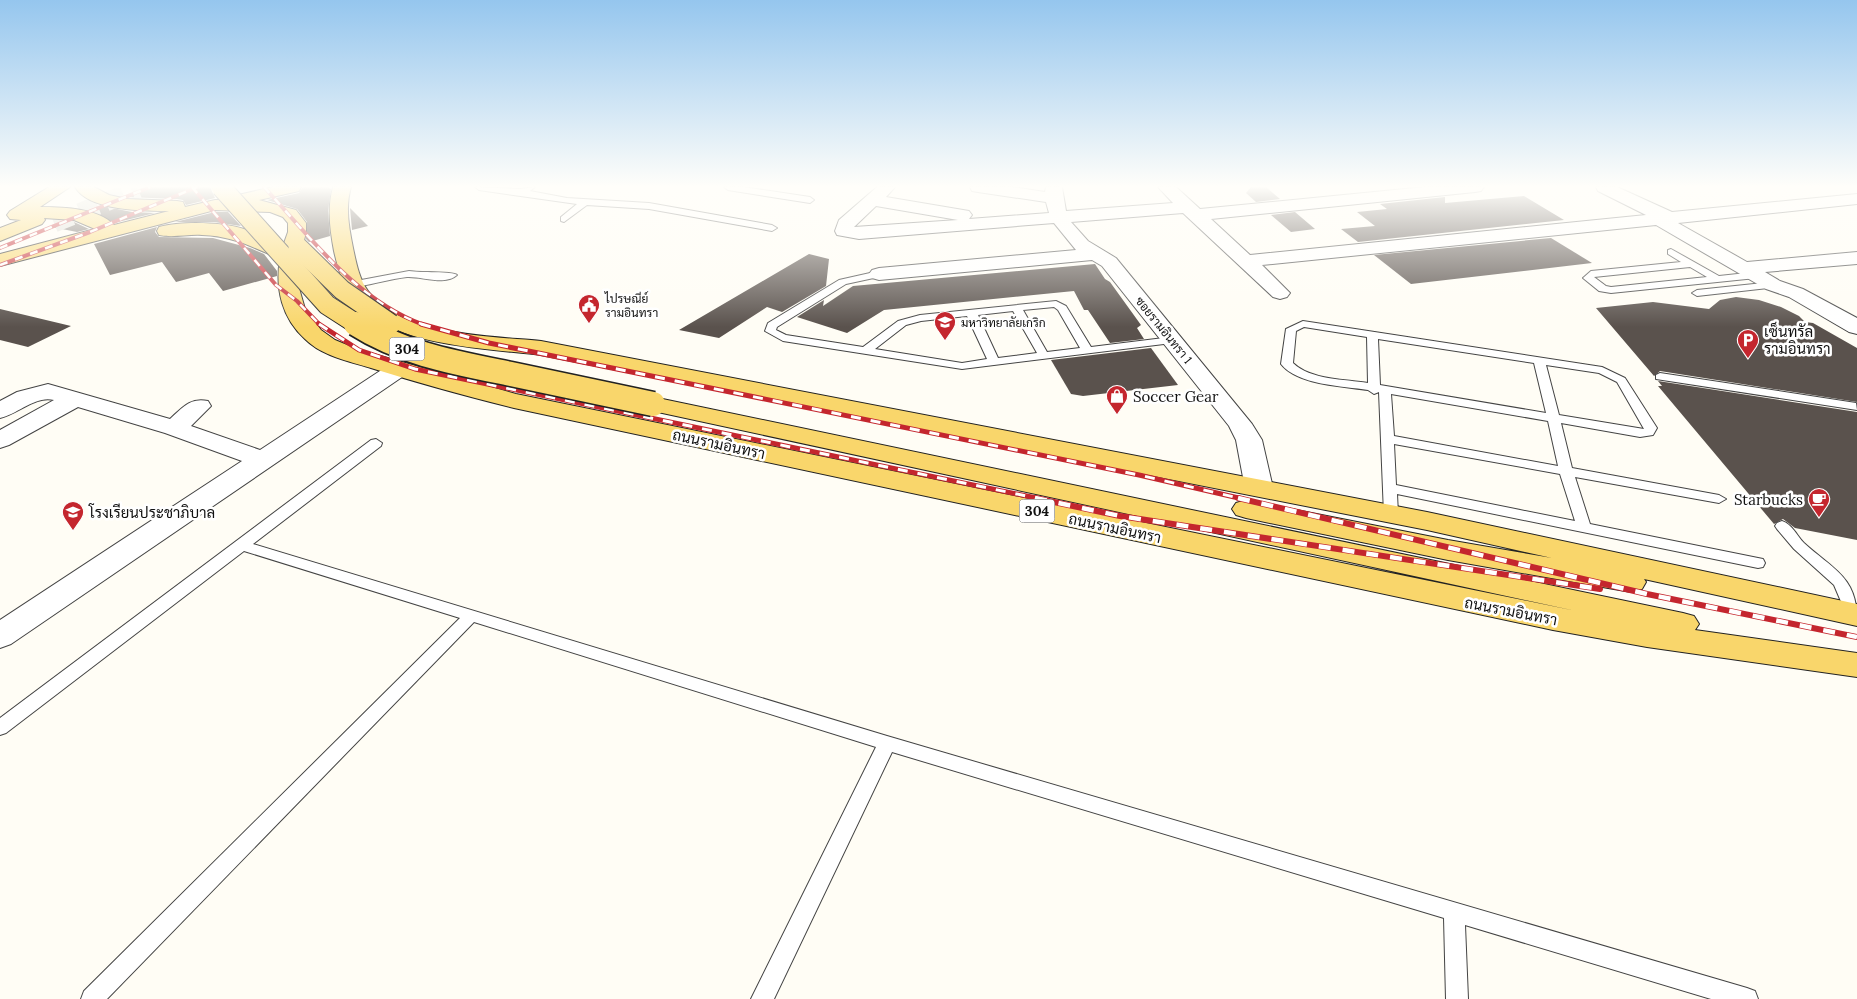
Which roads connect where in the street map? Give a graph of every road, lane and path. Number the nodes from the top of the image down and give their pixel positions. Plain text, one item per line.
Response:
1 (22, 234) edge
2 (100, 234) edge
3 (101, 234) edge
4 (137, 234) edge
5 (238, 234) edge
6 (255, 234) edge
7 (286, 234) edge
8 (296, 234) edge
9 (341, 234) edge
10 (1072, 234) edge
11 (1217, 234) edge
12 (1499, 234) edge
13 (1691, 234) edge
14 (97, 235) junction
15 (0, 245) edge
16 (38, 249) junction
17 (1671, 252) dead end
18 (1095, 254) junction
19 (290, 256) junction
20 (1857, 258) edge
21 (0, 260) edge
22 (1247, 261) junction
23 (1692, 264) junction
24 (1753, 270) junction
25 (452, 274) dead end
26 (879, 274) joint
27 (1717, 279) junction
28 (355, 282) junction
29 (1773, 285) junction
30 (1796, 292) junction
31 (1280, 293) dead end
32 (1697, 293) dead end
33 (289, 295) junction
34 (1016, 307) junction
35 (971, 312) junction
36 (1857, 327) edge
37 (1372, 334) junction
38 (1172, 340) junction
39 (866, 350) junction
40 (1087, 350) junction
41 (1044, 356) junction
42 (1540, 360) junction
43 (994, 362) junction
44 (397, 370) junction
45 (1664, 382) dead end
46 (1380, 391) junction
47 (660, 396) junction
48 (75, 399) junction
49 (199, 406) dead end
50 (1856, 407) edge
51 (0, 411) edge
52 (1554, 419) junction
53 (174, 428) junction
54 (1388, 439) junction
55 (0, 440) edge
56 (376, 443) dead end
57 (263, 460) junction
58 (1566, 471) junction
59 (1259, 488) junction
60 (1390, 488) junction
61 (1719, 499) dead end
62 (1391, 514) junction
63 (1782, 526) dead end
64 (1584, 527) junction
65 (241, 545) junction
66 (1758, 563) dead end
67 (1847, 613) edge
68 (471, 616) junction
69 (0, 636) edge
70 (1857, 665) edge
71 (0, 728) edge
72 (887, 743) junction
73 (1454, 912) junction
74 (92, 999) edge
75 (762, 999) edge
76 (1457, 999) edge
77 (1747, 999) edge

1 - 15 main road
2 - 14 main road
3 - 14 main road
4 - 16 main road
5 - 19 main road
6 - 47 main road, ถนนรามอินทรา / 304, bridge
7 - 47 main road, ถนนรามอินทรา / 304, bridge
8 - 19 main road, ถนนรามอินทรา / 304
9 - 28 main road, 304
10 - 18 street, ซอยรามอินทรา 1
11 - 22 street
12 - 22 street
13 - 24 street
14 - 16 main road
16 - 21 main road
17 - 23 lane
18 - 26 street
18 - 38 street, ซอยรามอินทรา 1
19 - 33 main road, ถนนรามอินทรา / 304
20 - 24 street
22 - 31 street
23 - 27 lane
23 - 27 lane
24 - 27 lane
24 - 29 street
24 - 30 street
25 - 28 lane
26 - 39 lane
28 - 33 main road
28 - 59 main road, 304
29 - 30 street
29 - 32 lane
30 - 36 street
33 - 44 main road, ถนนรามอินทรา / 304
34 - 35 lane
34 - 40 lane
34 - 41 lane
35 - 39 lane
35 - 43 lane
37 - 42 lane
37 - 46 lane
37 - 46 lane
38 - 40 lane
38 - 59 street, ซอยรามอินทรา 1
39 - 43 lane
40 - 41 lane
41 - 43 lane
42 - 52 lane
42 - 52 lane
44 - 57 street
44 - 70 main road, ถนนรามอินทรา / 304
45 - 50 lane
46 - 52 lane
46 - 54 lane
47 - 67 main road, ถนนรามอินทรา / 304
47 - 70 main road, ถนนรามอินทรา / 304
48 - 51 street
48 - 53 street
48 - 55 street
49 - 53 street
52 - 58 lane
53 - 57 street
54 - 58 lane
54 - 60 lane
56 - 65 lane
57 - 69 street
58 - 61 lane
58 - 64 lane
59 - 62 main road, 304
60 - 62 lane
60 - 64 lane
62 - 67 main road, 304
63 - 67 lane
64 - 66 lane
65 - 68 lane
65 - 71 lane
68 - 72 lane
68 - 74 lane
72 - 73 lane
72 - 75 lane
73 - 76 lane
73 - 77 lane

